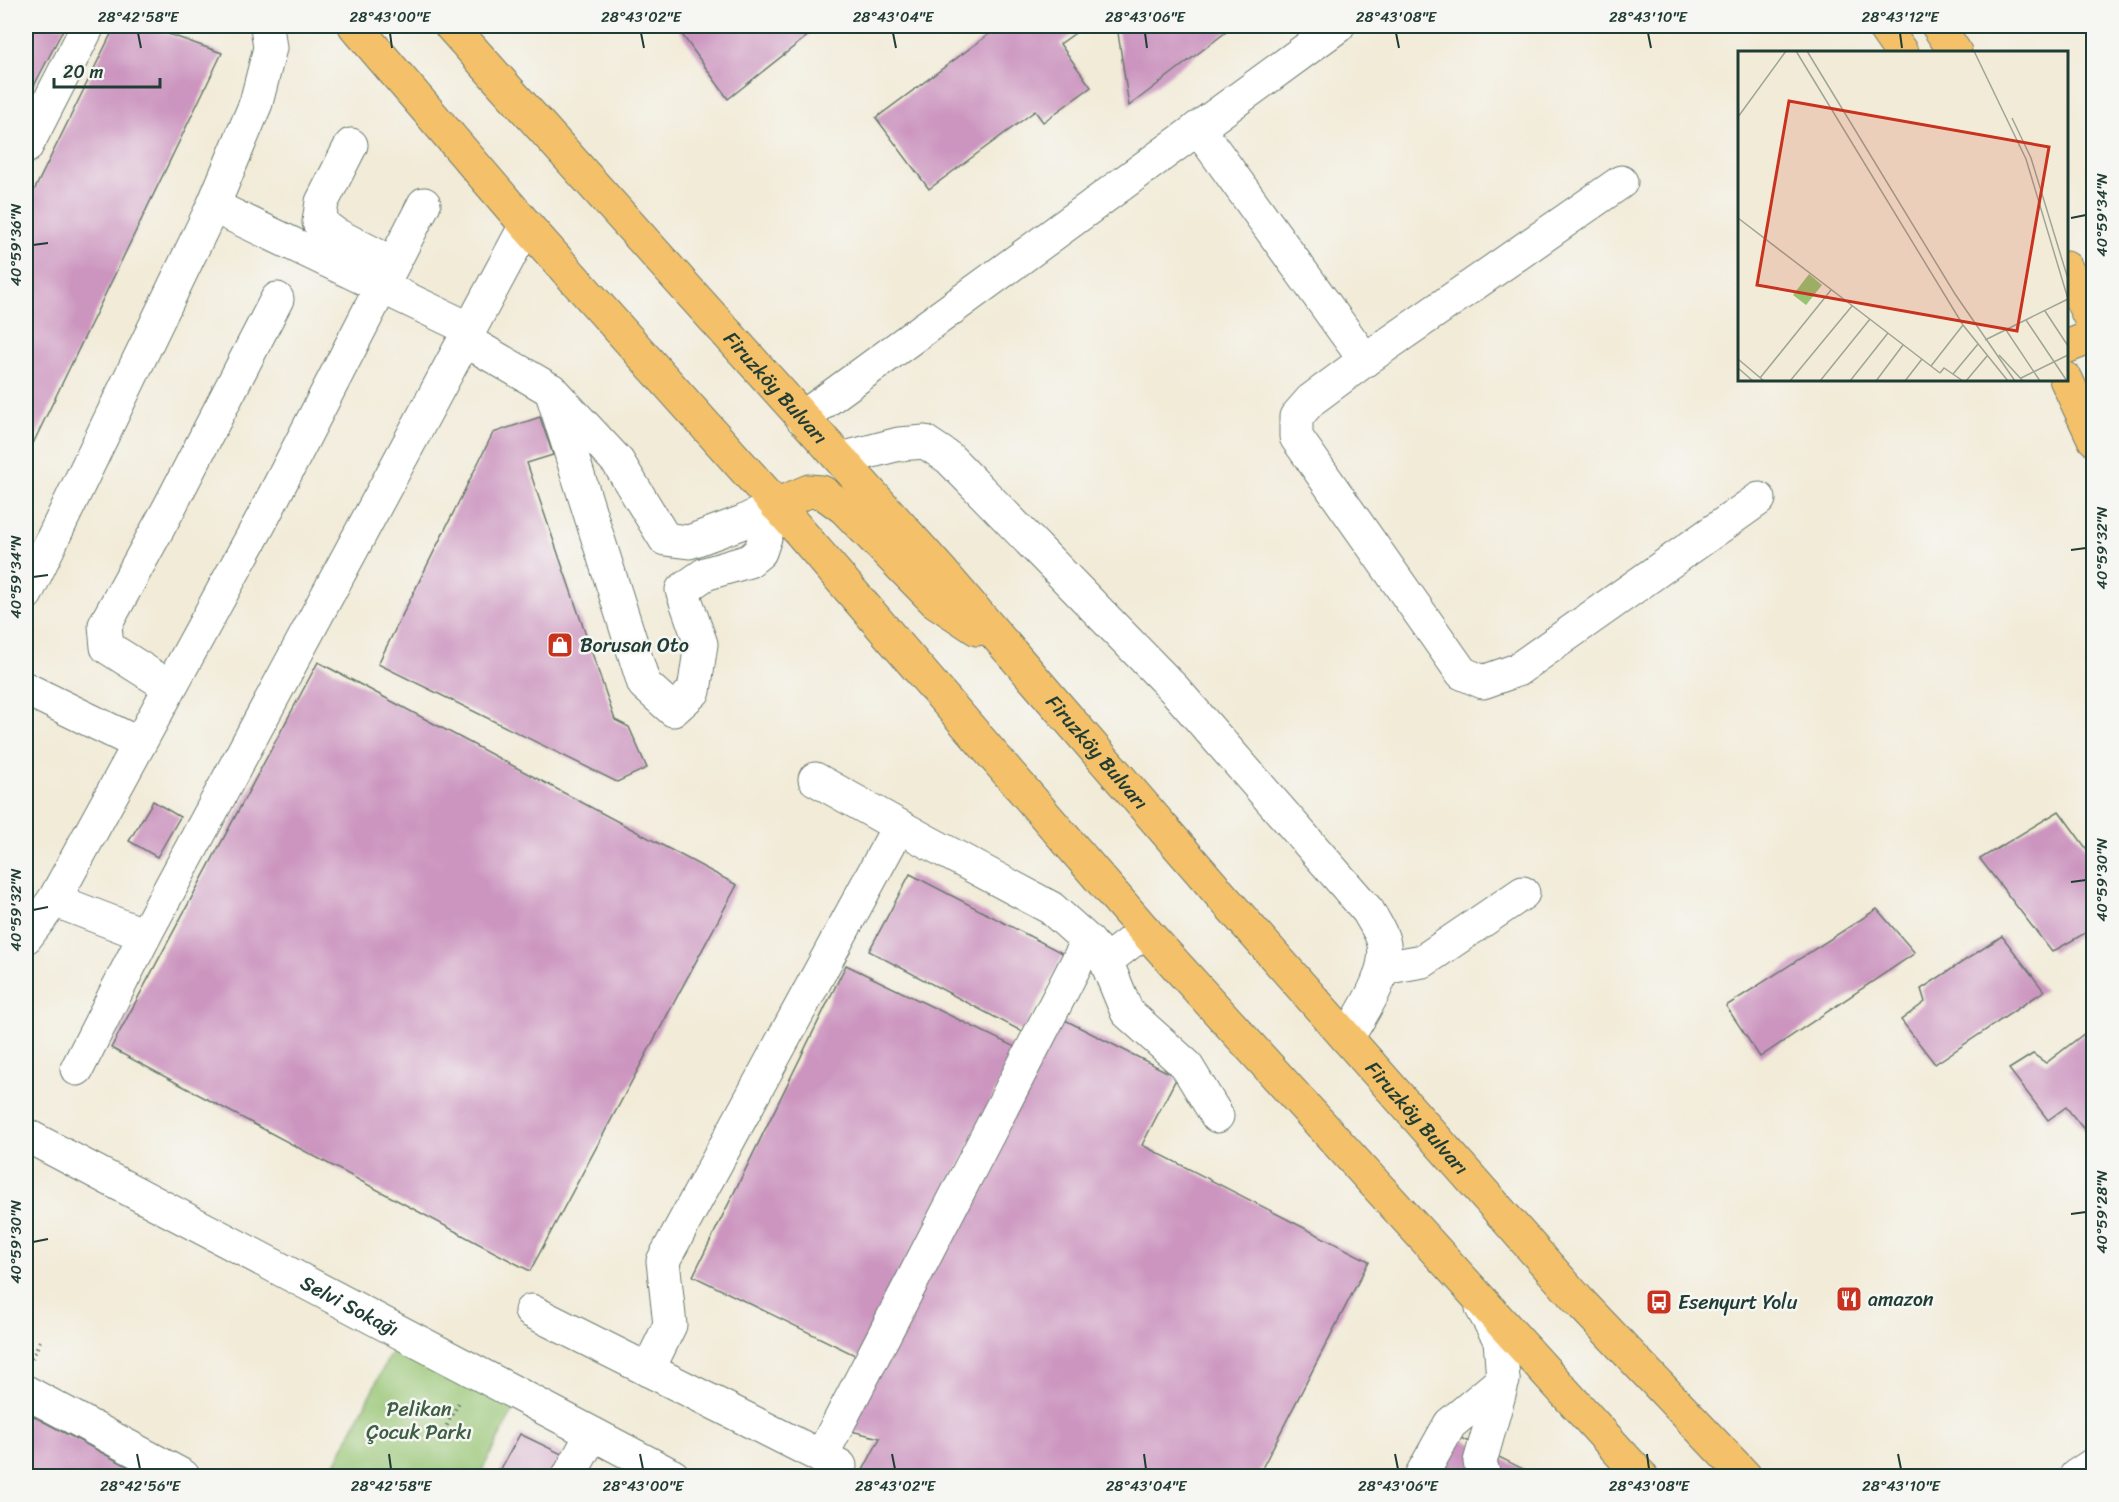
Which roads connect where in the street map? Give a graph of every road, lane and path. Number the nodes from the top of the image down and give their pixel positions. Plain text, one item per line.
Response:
1 (88, 26) edge
2 (267, 26) edge
3 (355, 26) edge
4 (451, 26) edge
5 (1338, 26) edge
6 (1883, 26) edge
7 (1938, 26) edge
8 (1900, 51) edge
9 (1954, 51) edge
10 (1198, 128) junction
11 (351, 145) dead end
12 (26, 147) edge
13 (1621, 182) dead end
14 (424, 204) dead end
15 (213, 206) junction
16 (526, 225) junction
17 (2068, 270) edge
18 (386, 274) junction
19 (277, 299) dead end
20 (2094, 326) edge
21 (467, 335) junction
22 (2094, 336) edge
23 (2068, 347) edge
24 (1365, 360) junction
25 (2068, 381) edge
26 (551, 390) junction
27 (802, 418) junction
28 (2094, 439) edge
29 (841, 459) junction
30 (1759, 500) dead end
31 (776, 505) junction
32 (26, 594) edge
33 (1004, 644) junction
34 (170, 687) junction
35 (26, 689) edge
36 (139, 744) junction
37 (814, 779) dead end
38 (899, 826) junction
39 (1523, 893) dead end
40 (54, 900) junction
41 (1145, 931) junction
42 (145, 935) junction
43 (26, 936) edge
44 (1097, 951) junction
45 (1383, 968) junction
46 (1347, 1038) junction
47 (77, 1069) dead end
48 (1217, 1116) dead end
49 (26, 1135) edge
50 (1472, 1291) junction
51 (531, 1311) dead end
52 (40, 1341) dead end
53 (648, 1370) junction
54 (27, 1379) edge
55 (1503, 1380) junction
56 (592, 1434) junction
57 (2094, 1464) edge
58 (183, 1476) edge
59 (568, 1476) edge
60 (673, 1476) edge
61 (1421, 1476) edge
62 (1484, 1476) edge
63 (1641, 1476) edge
64 (1745, 1476) edge
65 (2076, 1476) edge

1 - 12 street
2 - 15 street
3 - 16 main road
4 - 27 main road, Firuzköy Bulvarı
5 - 10 street
6 - 8 main road
7 - 9 main road
10 - 24 street
10 - 27 street
11 - 18 street
13 - 24 street
14 - 18 street
15 - 18 street
15 - 32 street
16 - 21 street
16 - 31 main road
17 - 20 main road
18 - 21 street
18 - 34 street
19 - 34 street
21 - 26 street
21 - 42 street
22 - 23 main road
24 - 30 street
25 - 28 main road
26 - 31 street
26 - 31 street
27 - 29 main road, Firuzköy Bulvarı
29 - 33 main road, Firuzköy Bulvarı
29 - 45 street
31 - 33 main road
31 - 41 main road
33 - 46 main road, Firuzköy Bulvarı
34 - 36 street
35 - 36 street
36 - 40 street
37 - 38 street
38 - 44 street
38 - 53 street
39 - 45 street
40 - 42 street
40 - 43 street
41 - 44 street
41 - 50 main road
42 - 47 street
44 - 48 street
44 - 53 street
45 - 46 street
46 - 64 main road, Firuzköy Bulvarı
49 - 56 street, Selvi Sokağı
50 - 55 street
50 - 63 main road
51 - 53 street
52 - 54 path
54 - 58 street
55 - 61 street
55 - 62 street
56 - 59 street
56 - 60 street, Selvi Sokağı
57 - 65 street

